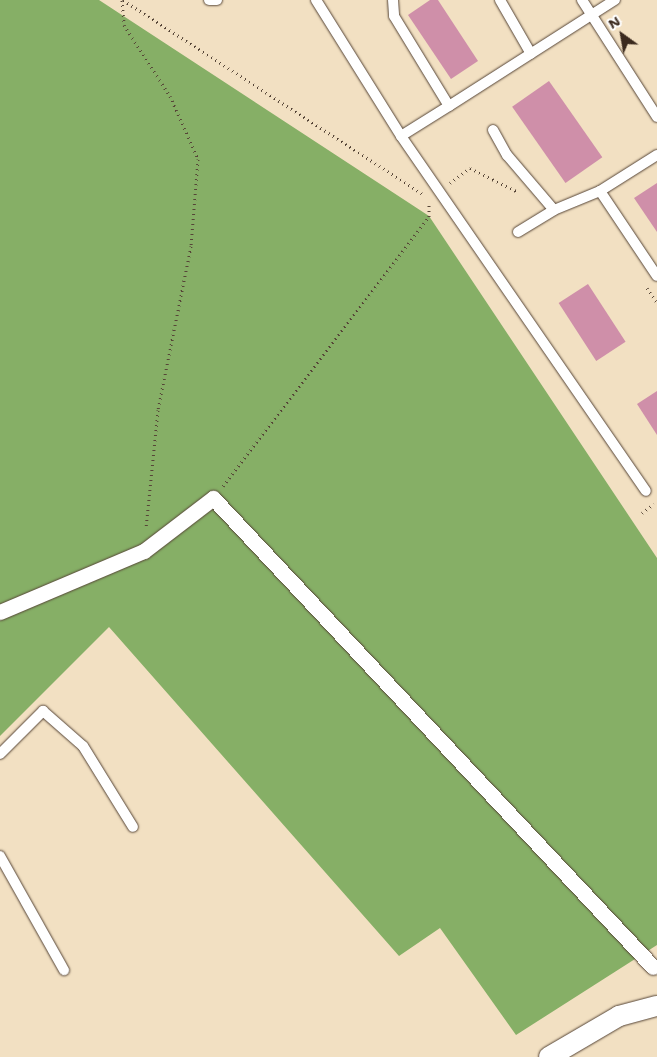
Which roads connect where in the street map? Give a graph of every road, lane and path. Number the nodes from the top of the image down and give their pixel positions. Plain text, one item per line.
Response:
1 (122, 0) edge
2 (209, 0) edge
3 (217, 0) edge
4 (316, 0) edge
5 (392, 0) edge
6 (500, 0) edge
7 (582, 0) edge
8 (615, 0) edge
9 (592, 15) junction
10 (531, 54) junction
11 (449, 106) junction
12 (657, 117) edge
13 (493, 130) dead end
14 (401, 136) junction
15 (657, 155) edge
16 (439, 191) junction
17 (600, 191) junction
18 (521, 193) dead end
19 (554, 210) junction
20 (518, 232) dead end
21 (657, 276) edge
22 (646, 491) dead end
23 (213, 498) junction
24 (657, 503) edge
25 (642, 513) dead end
26 (144, 551) junction
27 (0, 612) edge
28 (0, 754) edge
29 (133, 828) dead end
30 (0, 856) edge
31 (653, 967) dead end
32 (64, 970) dead end
33 (657, 1006) edge
34 (549, 1057) edge

1 - 23 path
1 - 26 path
2 - 3 lane
4 - 14 lane
5 - 11 lane
6 - 10 lane
7 - 9 lane
8 - 9 lane
9 - 10 lane
9 - 12 lane
10 - 11 lane
11 - 14 lane
13 - 19 lane
14 - 16 lane
15 - 17 lane
16 - 18 path
16 - 22 lane
17 - 19 lane
17 - 21 lane
19 - 20 lane
23 - 26 street
23 - 31 street
24 - 25 path
26 - 27 street
28 - 29 lane
30 - 32 lane
33 - 34 street

